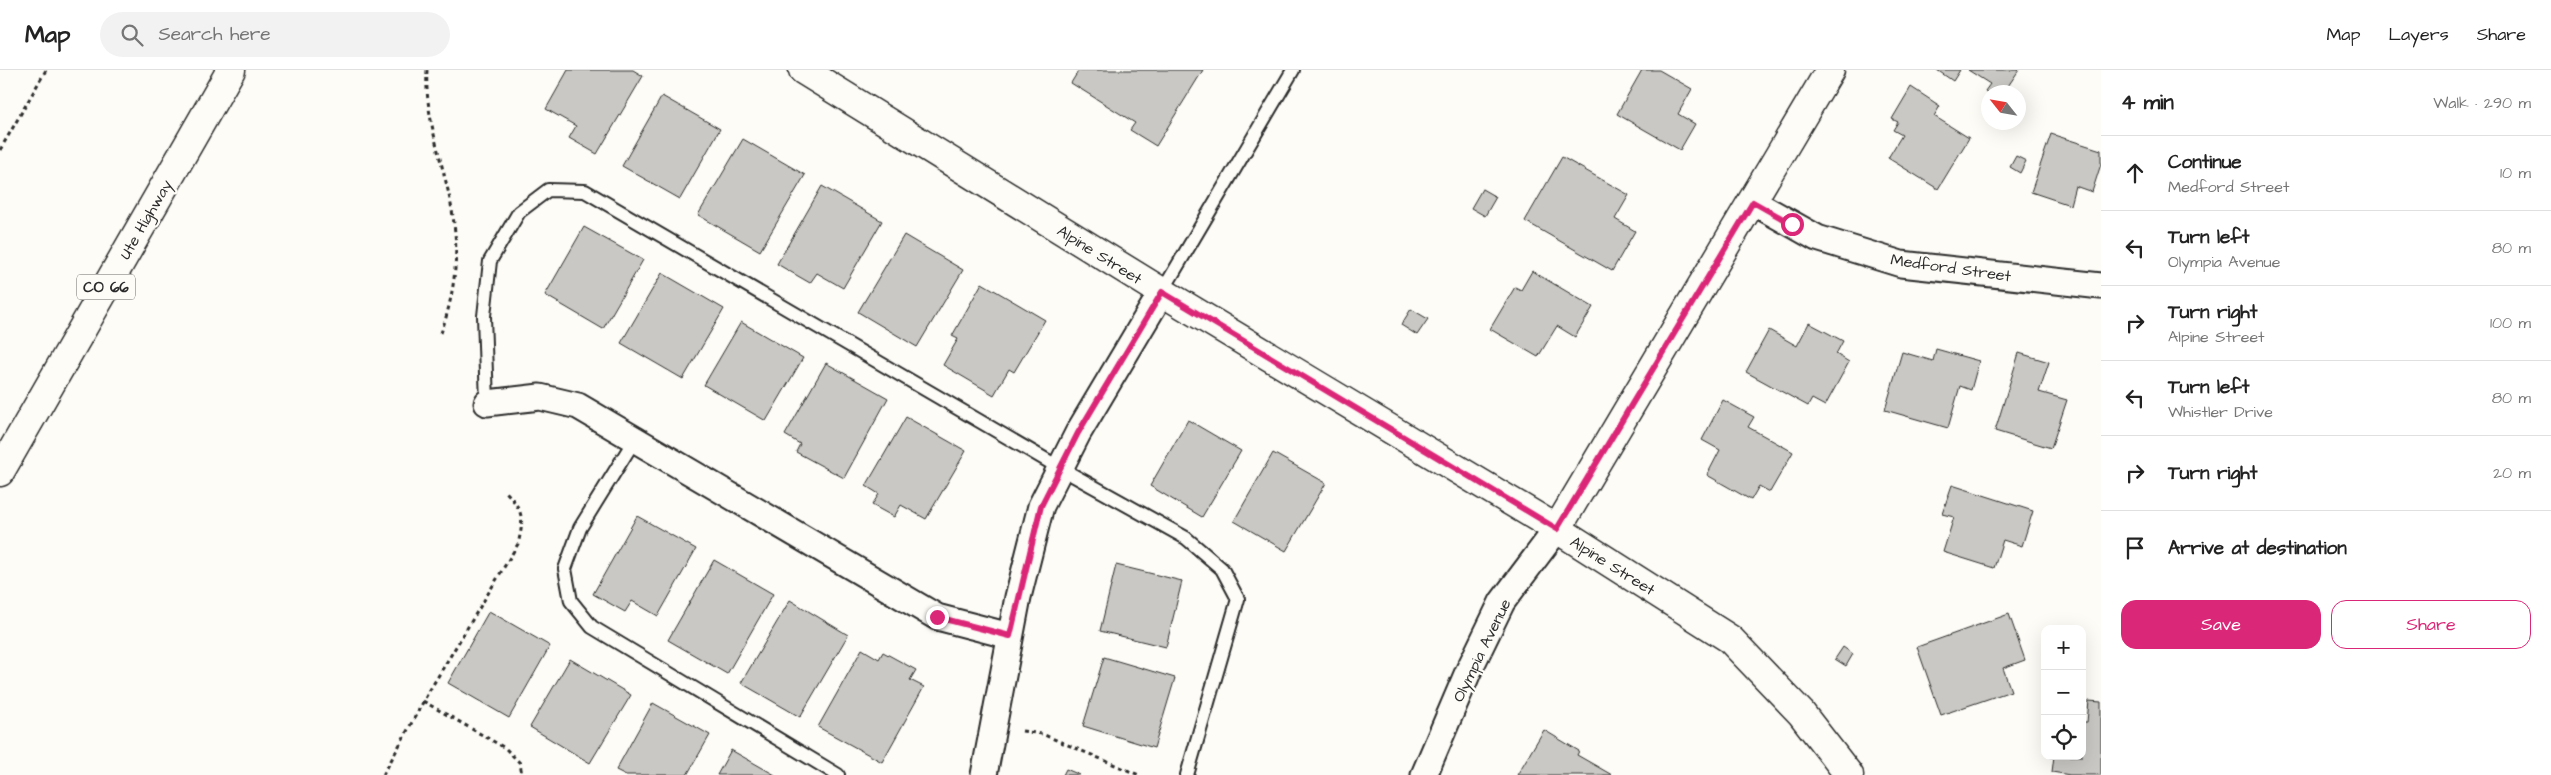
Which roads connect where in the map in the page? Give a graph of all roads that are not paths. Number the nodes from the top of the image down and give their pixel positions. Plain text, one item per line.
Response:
1 (231, 70) edge
2 (804, 70) edge
3 (1293, 70) edge
4 (1830, 70) edge
5 (1753, 202) junction
6 (2101, 286) edge
7 (1162, 292) junction
8 (487, 403) joint
9 (635, 439) junction
10 (1060, 468) junction
11 (0, 472) edge
12 (1557, 529) junction
13 (1010, 636) junction
14 (838, 775) edge
15 (984, 775) edge
16 (1187, 775) edge
17 (1424, 775) edge
18 (1849, 775) edge

1 - 11 street, Ute Highway / CO 66
2 - 7 street, Alpine Street
3 - 7 lane
4 - 5 street, Olympia Avenue
5 - 6 street, Medford Street
5 - 12 street, Olympia Avenue
7 - 10 street
7 - 12 street, Alpine Street
8 - 9 street
8 - 10 lane
9 - 13 street
9 - 14 lane
10 - 13 street
10 - 16 lane
12 - 17 street, Olympia Avenue
12 - 18 street, Alpine Street
13 - 15 street

